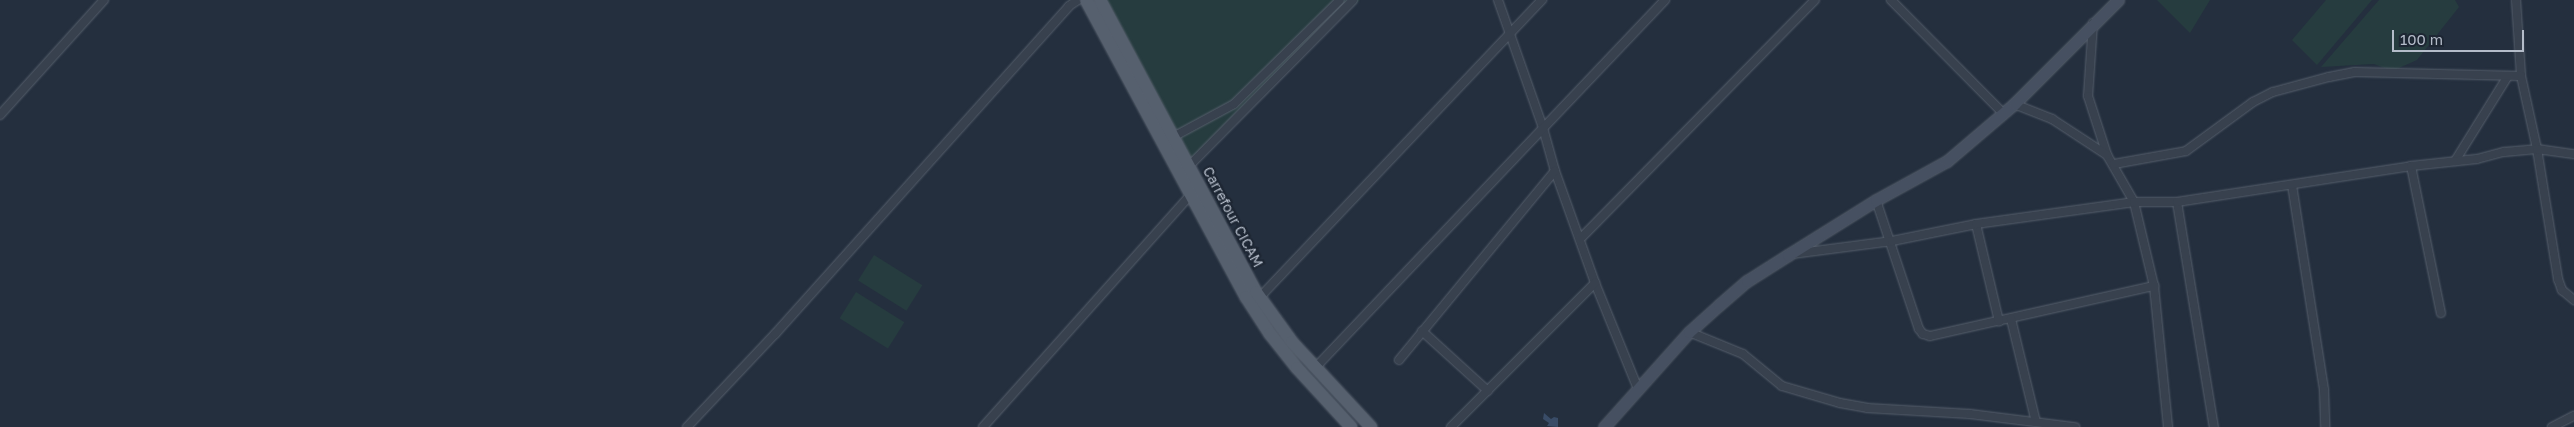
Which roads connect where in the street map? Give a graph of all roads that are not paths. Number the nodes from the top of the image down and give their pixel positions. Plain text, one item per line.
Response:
1 (104, 0) edge
2 (1078, 0) edge
3 (1086, 0) edge
4 (1100, 0) edge
5 (1340, 0) edge
6 (1353, 0) edge
7 (1498, 0) edge
8 (1542, 0) edge
9 (1665, 0) edge
10 (1816, 0) edge
11 (1891, 0) edge
12 (2118, 0) edge
13 (2516, 0) edge
14 (1068, 3) edge
15 (2093, 23) junction
16 (1510, 34) junction
17 (2508, 76) junction
18 (2521, 76) junction
19 (2014, 104) junction
20 (2003, 113) junction
21 (0, 115) edge
22 (1544, 128) junction
23 (1173, 137) junction
24 (2537, 149) junction
25 (2574, 154) edge
26 (2107, 155) junction
27 (2455, 161) junction
28 (2114, 164) junction
29 (1189, 166) junction
30 (2411, 166) junction
31 (1554, 171) junction
32 (2292, 186) junction
33 (1191, 194) junction
34 (1876, 200) junction
35 (2134, 202) junction
36 (2177, 202) junction
37 (1976, 224) junction
38 (1580, 239) junction
39 (1892, 241) junction
40 (1788, 254) junction
41 (1595, 283) junction
42 (2154, 286) junction
43 (1260, 297) junction
44 (2574, 300) edge
45 (2441, 313) dead end
46 (2011, 319) junction
47 (1999, 322) junction
48 (1422, 331) junction
49 (1689, 332) junction
50 (1399, 360) dead end
51 (1316, 368) junction
52 (1638, 389) junction
53 (1488, 391) junction
54 (2574, 416) edge
55 (2036, 422) junction
56 (687, 427) edge
57 (983, 427) edge
58 (1351, 427) edge
59 (1371, 427) edge
60 (1451, 427) edge
61 (1604, 427) edge
62 (2075, 427) edge
63 (2168, 427) edge
64 (2214, 427) edge
65 (2325, 427) edge
66 (2552, 427) edge

1 - 21 street
2 - 14 street
3 - 33 main road
4 - 23 main road, Carrefour CICAM
5 - 23 street
6 - 29 street
7 - 16 street
8 - 16 street
9 - 22 street
10 - 38 street
11 - 20 street
12 - 15 street
13 - 18 street
14 - 56 street
15 - 19 street
15 - 26 street
16 - 22 street
16 - 43 street
17 - 18 street
17 - 27 street
17 - 28 street
18 - 24 street
19 - 20 street
19 - 26 street
20 - 34 street
22 - 31 street
22 - 51 street
23 - 29 main road, Carrefour CICAM
24 - 25 street
24 - 27 street
24 - 44 street
26 - 28 street
27 - 30 street
28 - 35 street
29 - 43 main road, Carrefour CICAM
30 - 32 street
30 - 45 street
31 - 38 street
31 - 48 street
32 - 36 street
32 - 65 street
33 - 57 street
33 - 58 main road
34 - 39 street
34 - 40 street
35 - 36 street
35 - 37 street
35 - 42 street
36 - 64 street
37 - 39 street
37 - 47 street
38 - 41 street
39 - 40 street
39 - 47 street
40 - 49 street
41 - 52 street
41 - 53 street
42 - 46 street
42 - 63 street
43 - 51 main road, Carrefour CICAM
46 - 47 street
46 - 55 street
48 - 50 street
48 - 53 street
49 - 52 street
49 - 55 street
51 - 59 main road, Carrefour CICAM
52 - 61 street
53 - 60 street
54 - 66 street
55 - 62 street

